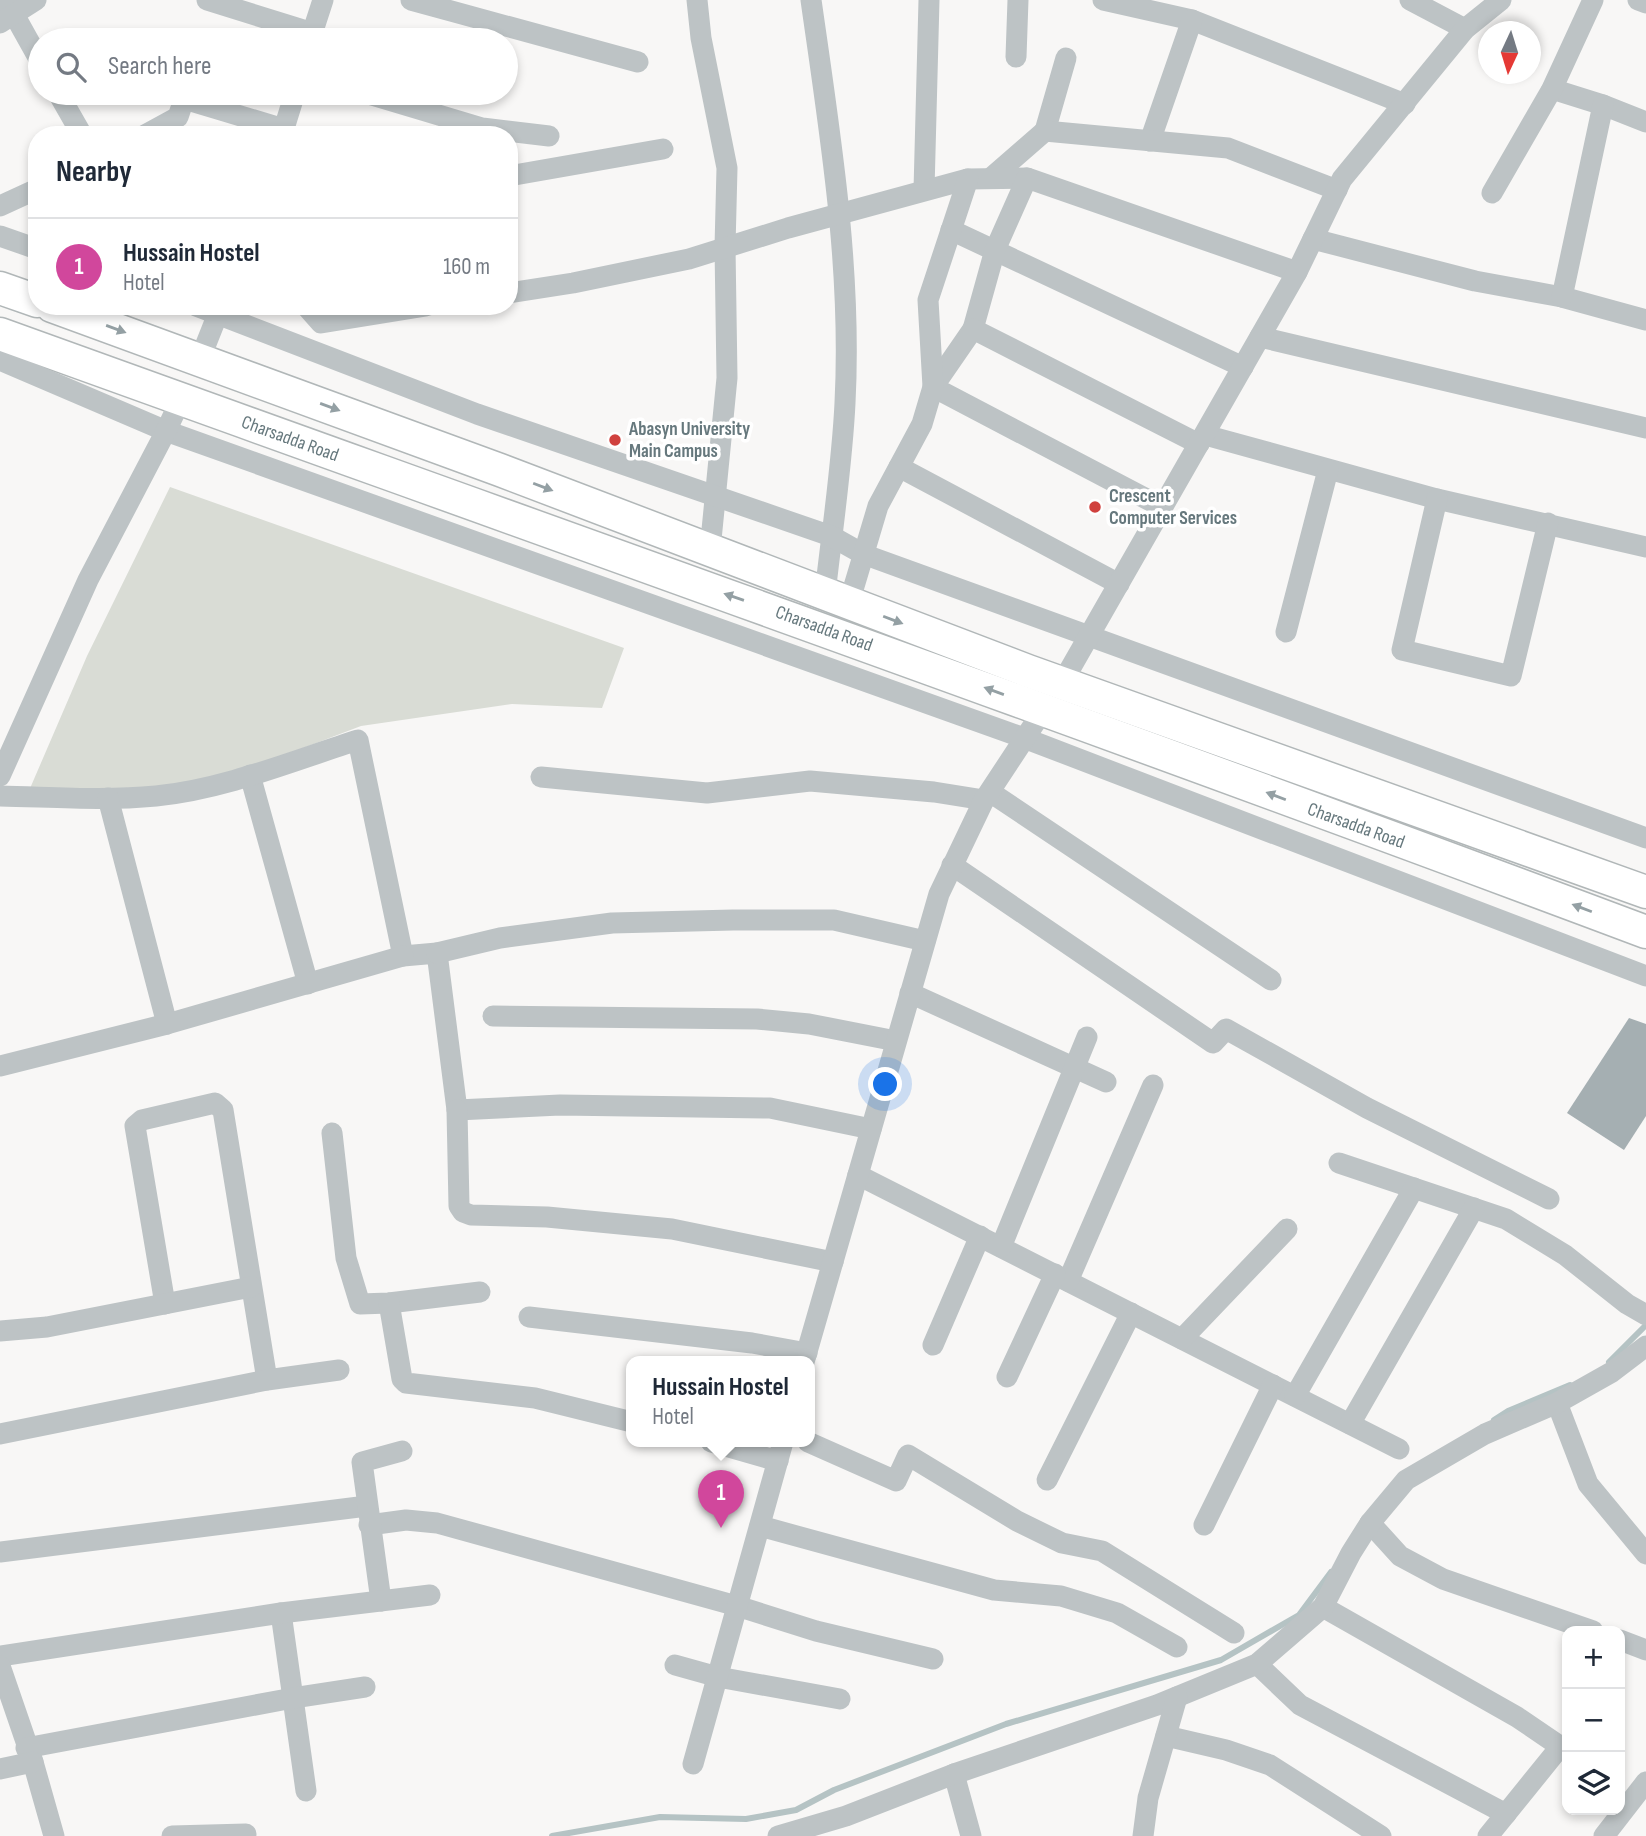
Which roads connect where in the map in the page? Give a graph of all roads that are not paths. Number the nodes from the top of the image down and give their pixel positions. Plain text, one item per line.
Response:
1 (36, 0) edge
2 (207, 0) edge
3 (323, 0) edge
4 (411, 0) edge
5 (697, 0) edge
6 (811, 0) edge
7 (929, 0) edge
8 (1018, 0) edge
9 (1103, 0) edge
10 (1410, 0) edge
11 (1501, 0) edge
12 (1592, 0) edge
13 (1638, 0) edge
14 (1646, 3) edge
15 (7, 12) edge
16 (1192, 19) junction
17 (289, 28) edge
18 (314, 28) edge
19 (514, 28) edge
20 (518, 29) edge
21 (1465, 29) junction
22 (28, 43) edge
23 (1016, 57) dead end
24 (1066, 58) dead end
25 (638, 62) dead end
26 (1552, 89) junction
27 (1405, 104) junction
28 (65, 105) edge
29 (182, 105) edge
30 (202, 105) edge
31 (291, 105) edge
32 (405, 105) edge
33 (1603, 105) junction
34 (1646, 122) edge
35 (77, 126) edge
36 (162, 126) edge
37 (265, 126) edge
38 (285, 126) edge
39 (475, 126) edge
40 (1045, 131) junction
41 (518, 132) edge
42 (549, 136) dead end
43 (1150, 141) junction
44 (663, 149) dead end
45 (518, 174) edge
46 (991, 178) junction
47 (1027, 178) junction
48 (968, 179) junction
49 (924, 190) junction
50 (1337, 190) junction
51 (28, 192) edge
52 (1492, 193) dead end
53 (0, 206) edge
54 (841, 213) junction
55 (951, 230) junction
56 (0, 236) edge
57 (1313, 239) junction
58 (28, 246) edge
59 (725, 247) junction
60 (995, 250) junction
61 (1297, 272) junction
62 (0, 288) edge
63 (518, 292) edge
64 (1562, 297) junction
65 (28, 298) edge
66 (77, 315) edge
67 (217, 315) edge
68 (231, 315) edge
69 (314, 315) edge
70 (370, 315) edge
71 (1646, 320) edge
72 (972, 329) junction
73 (0, 334) edge
74 (1260, 337) junction
75 (200, 359) junction
76 (0, 360) edge
77 (1243, 367) junction
78 (933, 387) junction
79 (181, 399) junction
80 (1646, 428) edge
81 (166, 431) junction
82 (1202, 439) junction
83 (461, 456) junction
84 (899, 467) junction
85 (1328, 470) junction
86 (445, 495) junction
87 (715, 498) junction
88 (1437, 499) junction
89 (1162, 507) junction
90 (1548, 523) junction
91 (831, 536) junction
92 (1646, 547) edge
93 (710, 550) junction
94 (863, 554) junction
95 (1119, 584) junction
96 (837, 598) junction
97 (1286, 632) dead end
98 (1088, 637) junction
99 (1062, 683) junction
100 (1044, 709) junction
101 (1024, 738) junction
102 (250, 775) junction
103 (0, 776) edge
104 (541, 777) dead end
105 (0, 796) edge
106 (987, 796) junction
107 (108, 798) junction
108 (1646, 838) edge
109 (953, 865) junction
110 (1646, 892) edge
111 (1646, 932) edge
112 (925, 941) junction
113 (437, 953) junction
114 (403, 956) junction
115 (1646, 976) edge
116 (1271, 980) dead end
117 (308, 984) junction
118 (910, 993) junction
119 (493, 1016) dead end
120 (167, 1024) junction
121 (1087, 1038) dead end
122 (896, 1041) junction
123 (0, 1066) edge
124 (1073, 1067) junction
125 (1106, 1083) dead end
126 (1153, 1085) dead end
127 (457, 1110) junction
128 (871, 1129) junction
129 (332, 1133) dead end
130 (1339, 1163) dead end
131 (858, 1175) junction
132 (1414, 1188) junction
133 (1549, 1199) dead end
134 (1474, 1208) junction
135 (1287, 1229) dead end
136 (980, 1236) junction
137 (1001, 1247) junction
138 (833, 1262) junction
139 (1062, 1277) junction
140 (251, 1287) junction
141 (480, 1292) dead end
142 (389, 1303) junction
143 (165, 1304) junction
144 (1131, 1313) junction
145 (1643, 1313) edge
146 (529, 1317) dead end
147 (0, 1331) edge
148 (1182, 1339) junction
149 (933, 1345) dead end
150 (1646, 1346) edge
151 (799, 1356) edge
152 (807, 1356) edge
153 (339, 1370) dead end
154 (1007, 1377) dead end
155 (267, 1380) junction
156 (1273, 1385) junction
157 (1295, 1396) junction
158 (1558, 1403) junction
159 (626, 1421) edge
160 (1350, 1424) junction
161 (0, 1434) edge
162 (815, 1445) edge
163 (746, 1447) edge
164 (1399, 1449) dead end
165 (402, 1451) dead end
166 (780, 1452) edge
167 (1047, 1479) dead end
168 (368, 1515) junction
169 (1370, 1523) junction
170 (1204, 1525) dead end
171 (760, 1526) junction
172 (0, 1552) edge
173 (1646, 1554) edge
174 (430, 1595) dead end
175 (381, 1601) junction
176 (737, 1606) junction
177 (1323, 1607) junction
178 (281, 1613) junction
179 (1579, 1626) edge
180 (1234, 1633) dead end
181 (1625, 1642) edge
182 (1177, 1647) dead end
183 (1646, 1650) edge
184 (0, 1656) edge
185 (933, 1659) dead end
186 (1257, 1664) junction
187 (675, 1665) dead end
188 (0, 1667) edge
189 (718, 1676) junction
190 (365, 1687) dead end
191 (3, 1688) edge
192 (1177, 1697) junction
193 (293, 1698) junction
194 (840, 1699) dead end
195 (1166, 1736) junction
196 (1562, 1748) edge
197 (1562, 1751) edge
198 (29, 1755) junction
199 (693, 1764) dead end
200 (0, 1769) edge
201 (954, 1774) junction
202 (1634, 1787) edge
203 (306, 1791) dead end
204 (1506, 1814) junction
205 (849, 1826) edge
206 (246, 1835) edge
207 (54, 1836) edge
208 (172, 1836) edge
209 (778, 1836) edge
210 (971, 1836) edge
211 (1143, 1836) edge
212 (1381, 1836) edge
213 (1488, 1836) edge
214 (1604, 1836) edge

1 - 15 street
2 - 17 street
3 - 18 street
4 - 19 street
5 - 59 street
6 - 54 street
7 - 49 street
8 - 23 street
9 - 16 street
10 - 21 street
11 - 21 street
12 - 26 street
13 - 14 street
15 - 22 street
16 - 27 street
16 - 43 street
20 - 25 street
21 - 27 street
24 - 40 street
26 - 33 street
26 - 52 street
27 - 50 street
28 - 35 street
29 - 36 street
30 - 37 street
31 - 38 street
32 - 39 street
33 - 34 street
33 - 64 street
40 - 43 street
40 - 46 street
41 - 42 street
43 - 50 street
44 - 45 street
46 - 47 street
46 - 48 street
47 - 60 street
47 - 61 street
48 - 49 street
48 - 55 street
49 - 54 street
50 - 57 street
51 - 53 street
54 - 59 street
54 - 91 street
55 - 60 street
55 - 78 street
56 - 58 street
57 - 61 street
57 - 64 street
59 - 63 street
59 - 87 street
60 - 72 street
60 - 77 street
61 - 74 street
62 - 65 highway
64 - 71 street
66 -> 75 highway, Charsadda Road
67 - 75 street
68 - 87 street
69 - 70 street
72 - 78 street
72 - 82 street
73 - 79 highway, Charsadda Road
74 - 77 street
74 - 80 street
75 -> 83 highway, Charsadda Road
76 - 81 street
77 - 82 street
78 - 84 street
78 - 89 street
79 - 81 street
79 - 86 highway, Charsadda Road
81 - 101 street
81 - 103 street
82 - 85 street
82 - 89 street
83 - 86 highway
83 -> 93 highway, Charsadda Road
84 - 94 street
84 - 95 street
85 - 88 street
85 - 97 street
100 -> 86 highway, Charsadda Road
87 - 91 street
87 - 93 street
88 - 90 street
88 - 90 street
89 - 95 street
90 - 92 street
91 - 94 street
91 - 96 street
93 - 96 highway, Charsadda Road
94 - 96 street
94 - 98 street
95 - 98 street
96 -> 99 highway, Charsadda Road
98 - 99 street
98 - 108 street
99 - 110 highway, Charsadda Road
100 - 101 street
111 -> 100 highway, Charsadda Road
101 - 106 street
101 - 115 street
102 - 107 street
102 - 114 street
102 - 117 street
104 - 106 street
105 - 107 street
106 - 109 street
106 - 116 street
107 - 120 street
109 - 112 street
109 - 133 street
112 - 113 street
112 - 118 street
113 - 114 street
113 - 127 street
114 - 117 street
117 - 120 street
118 - 122 street
118 - 124 street
119 - 122 street
120 - 123 street
121 - 124 street
122 - 128 street
124 - 125 street
124 - 137 street
126 - 139 street
127 - 128 street
127 - 138 street
128 - 131 street
129 - 142 street
130 - 132 street
131 - 136 street
131 - 138 street
132 - 134 street
132 - 157 street
134 - 145 street
134 - 160 street
135 - 148 street
136 - 137 street
136 - 149 street
137 - 139 street
138 - 152 street
139 - 144 street
139 - 154 street
140 - 143 street
140 - 143 street
140 - 155 street
141 - 142 street
142 - 159 street
143 - 147 street
144 - 148 street
144 - 167 street
146 - 151 street
148 - 156 street
150 - 158 street
153 - 155 street
155 - 161 street
156 - 157 street
156 - 170 street
157 - 160 street
158 - 169 street
158 - 173 street
160 - 164 street
162 - 180 street
163 - 166 street
165 - 168 street
166 - 171 street
168 - 172 street
168 - 175 street
168 - 176 street
169 - 177 street
169 - 179 street
171 - 176 street
171 - 182 street
174 - 175 street
175 - 178 street
176 - 185 street
176 - 189 street
177 - 186 street
177 - 196 street
178 - 184 street
178 - 193 street
181 - 183 street
186 - 192 street
186 - 204 street
187 - 189 street
188 - 191 street
189 - 194 street
189 - 199 street
190 - 193 street
191 - 198 street
192 - 195 street
192 - 201 street
193 - 198 street
193 - 203 street
195 - 211 street
195 - 212 street
197 - 204 street
198 - 200 street
198 - 207 street
201 - 205 street
201 - 210 street
202 - 214 street
204 - 213 street
205 - 209 street
206 - 208 street

